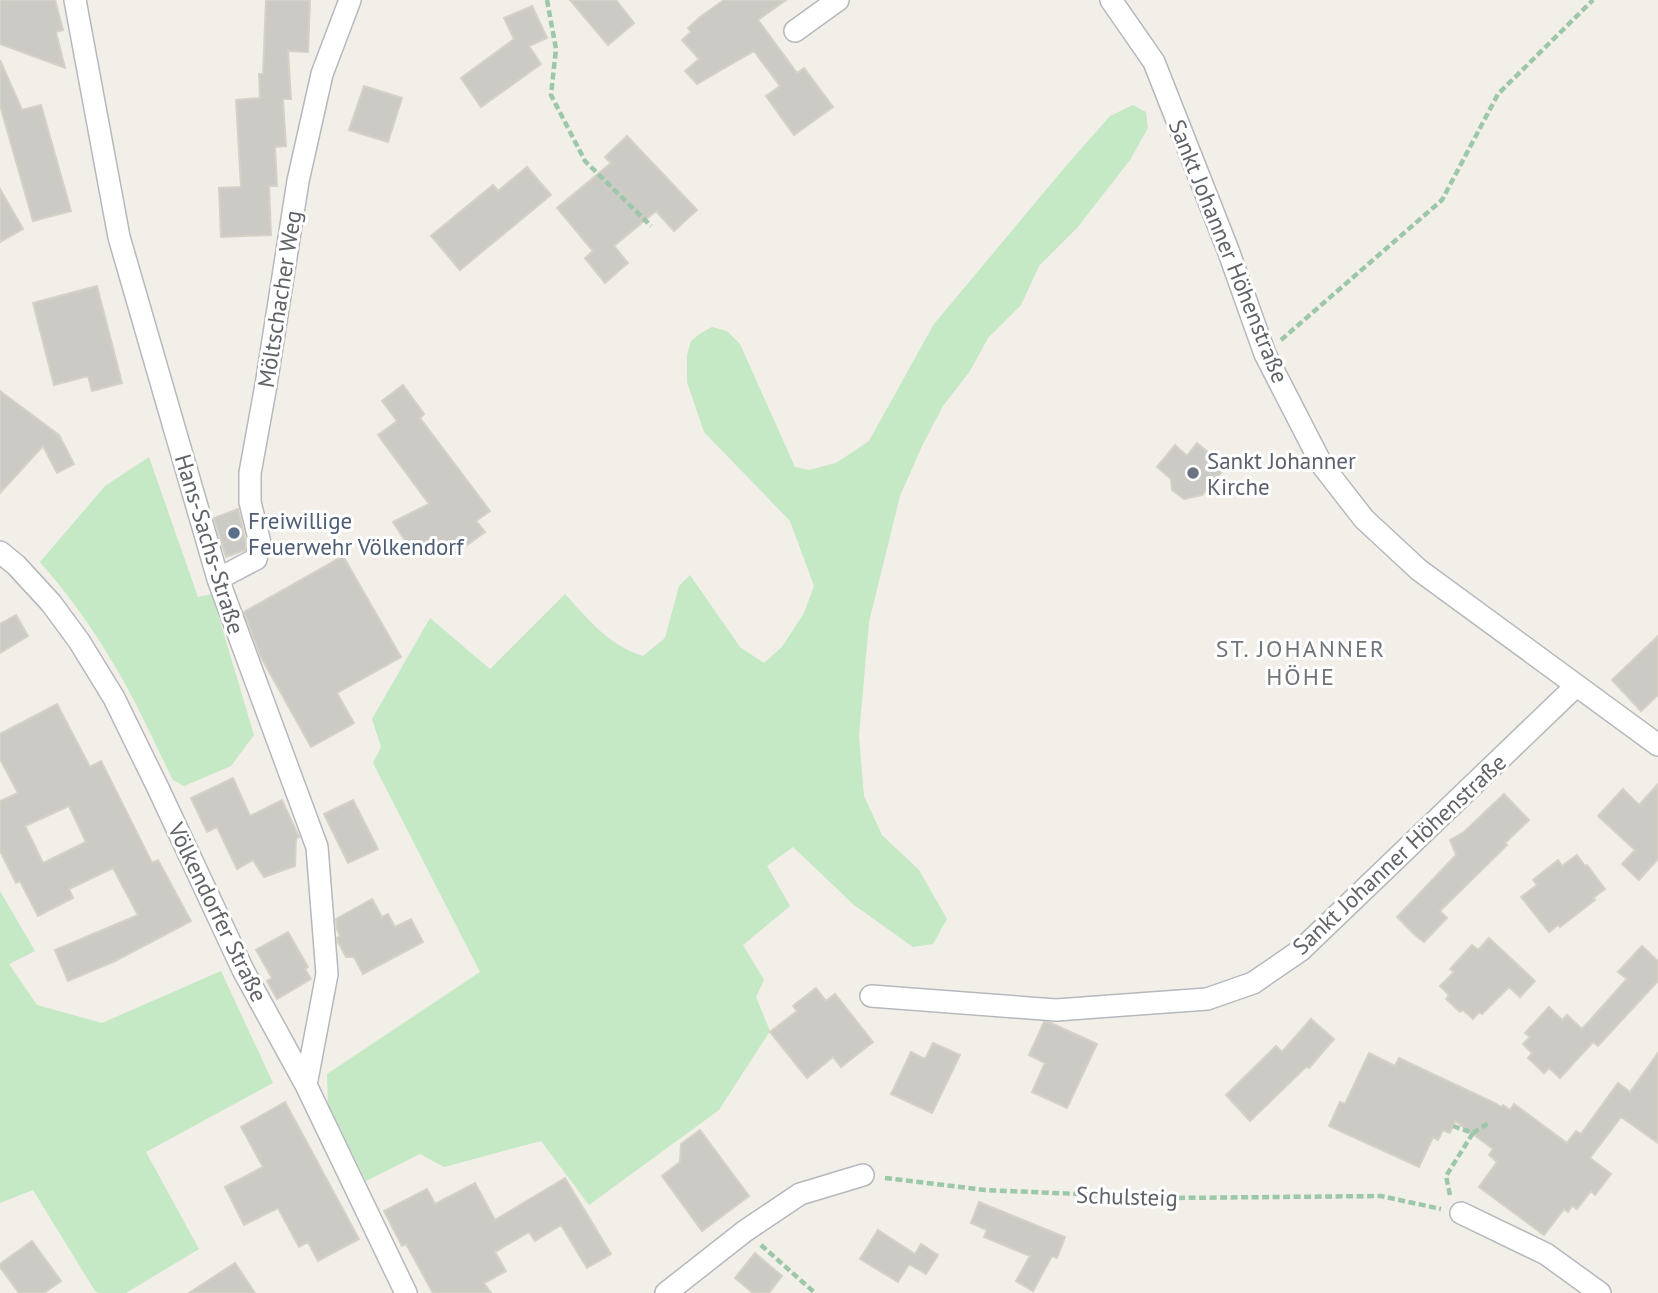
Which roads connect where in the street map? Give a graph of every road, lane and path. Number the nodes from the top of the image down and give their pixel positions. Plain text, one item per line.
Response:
1 (75, 0) edge
2 (350, 0) edge
3 (547, 0) edge
4 (838, 0) edge
5 (1111, 0) edge
6 (1592, 0) edge
7 (794, 31) dead end
8 (651, 226) dead end
9 (1265, 354) junction
10 (0, 551) edge
11 (218, 579) junction
12 (1576, 686) junction
13 (1658, 745) edge
14 (871, 996) dead end
15 (306, 1085) junction
16 (1490, 1122) dead end
17 (1453, 1126) dead end
18 (1473, 1133) junction
19 (863, 1175) joint
20 (1461, 1213) junction
21 (745, 1231) junction
22 (406, 1293) edge
23 (666, 1293) edge
24 (815, 1293) edge
25 (1600, 1293) edge

1 - 11 street, Hans-Sachs-Straße
2 - 11 street, Möltschacher Weg
3 - 8 path
4 - 7 street
5 - 9 street, Sankt Johanner Höhenstraße
6 - 9 path
9 - 12 street, Sankt Johanner Höhenstraße
10 - 15 street, Völkendorfer Straße
11 - 15 street, Hans-Sachs-Straße
12 - 13 street, Sankt Johanner Höhenstraße
12 - 14 street, Sankt Johanner Höhenstraße
15 - 22 street, Völkendorfer Straße
16 - 18 path
17 - 18 path
18 - 20 path
19 - 20 path, Schulsteig
19 - 21 street
20 - 25 street
21 - 23 street
21 - 24 path

